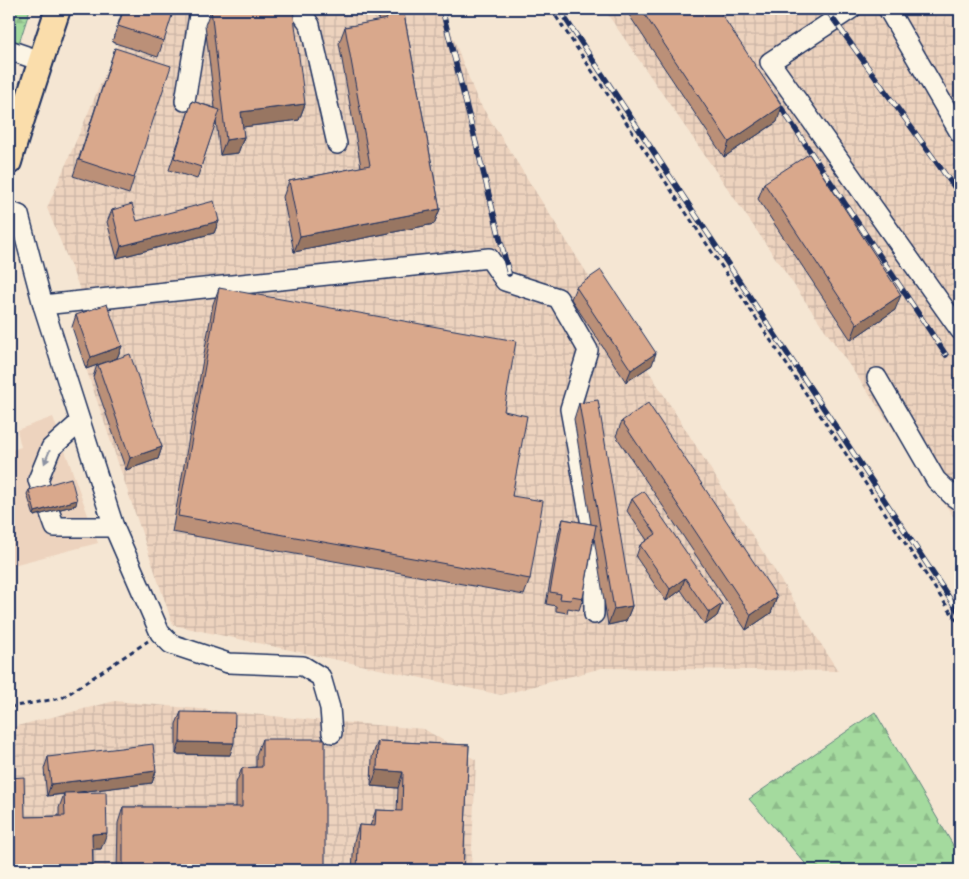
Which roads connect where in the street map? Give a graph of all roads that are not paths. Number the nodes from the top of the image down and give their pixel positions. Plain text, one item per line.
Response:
1 (58, 9) edge
2 (200, 9) edge
3 (299, 9) edge
4 (851, 9) edge
5 (888, 9) edge
6 (9, 50) edge
7 (41, 61) junction
8 (185, 101) dead end
9 (960, 133) edge
10 (337, 144) dead end
11 (9, 162) edge
12 (9, 211) edge
13 (42, 305) junction
14 (960, 330) edge
15 (877, 378) dead end
16 (80, 422) junction
17 (960, 501) edge
18 (114, 527) junction
19 (594, 614) dead end
20 (332, 733) dead end

1 - 7 main road
2 - 8 lane
3 - 10 lane
4 - 14 lane
5 - 9 lane
6 - 7 lane
7 - 11 main road
12 - 13 lane
13 - 16 lane
13 - 19 lane
15 - 17 lane
16 - 18 lane
16 -> 18 lane
18 - 20 lane

